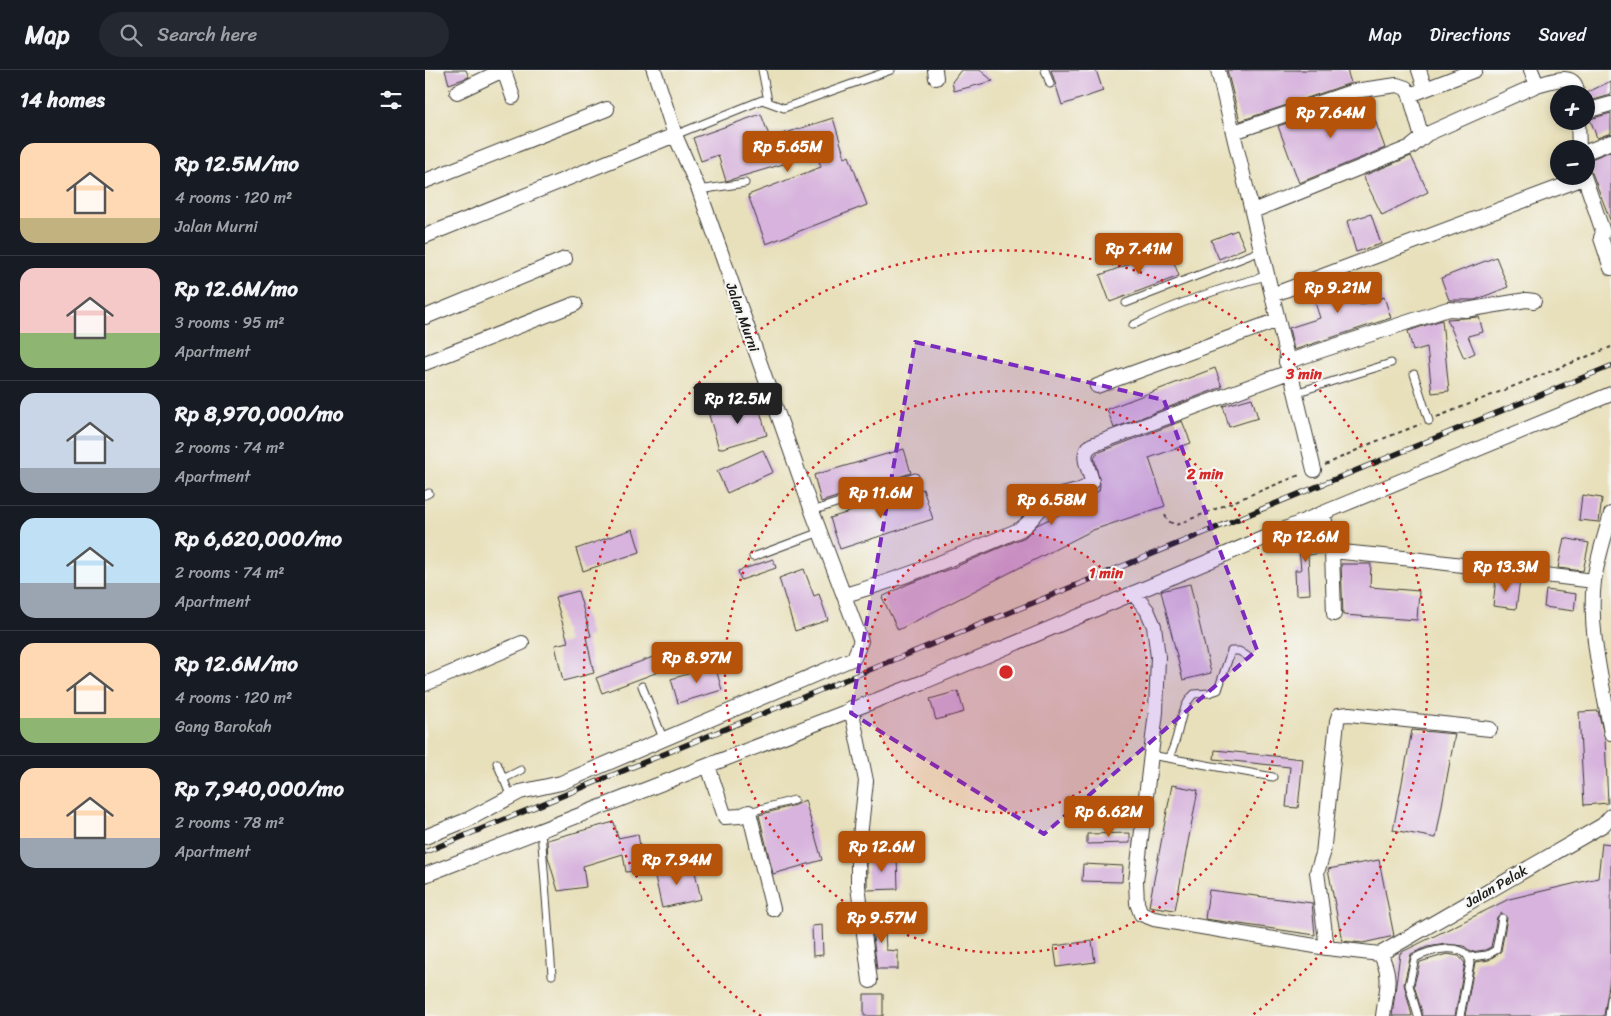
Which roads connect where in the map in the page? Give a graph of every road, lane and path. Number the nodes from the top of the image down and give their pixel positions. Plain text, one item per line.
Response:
1 (503, 70) edge
2 (654, 70) edge
3 (762, 70) edge
4 (891, 70) edge
5 (1045, 70) edge
6 (1217, 70) edge
7 (1419, 70) edge
8 (1475, 70) edge
9 (1531, 70) edge
10 (1050, 84) dead end
11 (1577, 85) edge
12 (1537, 86) junction
13 (1425, 88) junction
14 (457, 92) dead end
15 (1410, 95) junction
16 (513, 98) dead end
17 (768, 101) junction
18 (1611, 104) edge
19 (607, 109) dead end
20 (1595, 109) edge
21 (1234, 132) junction
22 (675, 135) junction
23 (1422, 138) junction
24 (1611, 142) edge
25 (1595, 148) edge
26 (425, 180) edge
27 (745, 183) dead end
28 (1563, 185) edge
29 (1587, 185) edge
30 (699, 190) junction
31 (1253, 211) junction
32 (1607, 230) edge
33 (425, 236) edge
34 (1261, 251) junction
35 (565, 259) dead end
36 (1611, 268) edge
37 (1267, 276) junction
38 (1272, 295) junction
39 (1534, 301) dead end
40 (1126, 303) dead end
41 (575, 304) dead end
42 (425, 318) edge
43 (1278, 320) junction
44 (1133, 325) dead end
45 (1611, 347) edge
46 (425, 363) edge
47 (1391, 363) dead end
48 (1288, 367) junction
49 (1415, 374) dead end
50 (1097, 386) dead end
51 (1295, 393) junction
52 (1611, 394) edge
53 (1429, 419) junction
54 (1314, 470) junction
55 (915, 477) dead end
56 (812, 511) junction
57 (1323, 513) junction
58 (1165, 514) dead end
59 (1611, 514) edge
60 (820, 532) junction
61 (1332, 551) junction
62 (753, 557) dead end
63 (1594, 581) junction
64 (1133, 593) junction
65 (845, 595) junction
66 (1333, 614) dead end
67 (522, 643) dead end
68 (1247, 656) dead end
69 (425, 684) edge
70 (642, 686) dead end
71 (851, 708) junction
72 (1490, 729) dead end
73 (1611, 733) edge
74 (662, 735) junction
75 (1150, 755) junction
76 (1168, 758) junction
77 (497, 763) dead end
78 (708, 766) junction
79 (521, 770) dead end
80 (1273, 777) dead end
81 (507, 788) junction
82 (794, 800) dead end
83 (749, 812) junction
84 (1611, 816) edge
85 (541, 831) junction
86 (425, 837) edge
87 (425, 874) edge
88 (773, 909) dead end
89 (1502, 918) dead end
90 (1327, 948) junction
91 (1380, 954) junction
92 (1470, 957) junction
93 (552, 975) dead end
94 (870, 981) dead end
95 (1611, 999) edge
96 (1383, 1016) edge
97 (1418, 1016) edge
98 (1460, 1016) edge
99 (1609, 1016) edge

1 - 14 street
1 - 16 street
2 - 22 street, Jalan Murni
3 - 17 lane
4 - 17 lane
5 - 10 lane
6 - 21 street
7 - 13 street
8 - 13 street
9 - 12 street
11 - 12 street
12 - 23 street
13 - 15 street
15 - 21 street
15 - 23 street
17 - 22 lane
18 - 20 street
19 - 26 street
21 - 31 street
22 - 30 street, Jalan Murni
22 - 33 street
23 - 31 street
24 - 25 street
27 - 30 lane
28 - 38 street
29 - 32 street
30 - 56 street, Jalan Murni
31 - 34 street
32 - 36 street
34 - 37 street
34 - 40 lane
35 - 42 street
37 - 38 street
37 - 44 lane
38 - 43 street
39 - 48 street
41 - 46 street
43 - 48 street
43 - 50 street
45 - 53 path
47 - 51 lane
48 - 51 street
48 - 65 street
49 - 53 lane
51 - 54 street
52 - 57 street
53 - 54 path
54 - 58 path
55 - 56 lane
56 - 60 street, Jalan Murni
57 - 61 street
57 - 64 street
59 - 63 street
60 - 62 lane
60 - 65 street, Jalan Murni
61 - 63 street
61 - 66 street
63 - 73 street
64 - 71 street
64 - 75 street
65 - 74 street, Jalan Murni
67 - 69 street
68 - 76 lane
70 - 74 lane
71 - 78 street
71 - 94 street
72 - 90 street
74 - 81 street
75 - 76 lane
75 - 90 street
76 - 80 lane
77 - 81 lane
78 - 83 street
78 - 85 street
79 - 81 lane
81 - 86 street
82 - 83 lane
83 - 88 street
84 - 91 street, Jalan Pelak
85 - 87 street
85 - 93 lane
89 - 92 lane
90 - 91 street
91 - 96 street
92 - 97 lane
92 - 98 lane
95 - 99 lane

